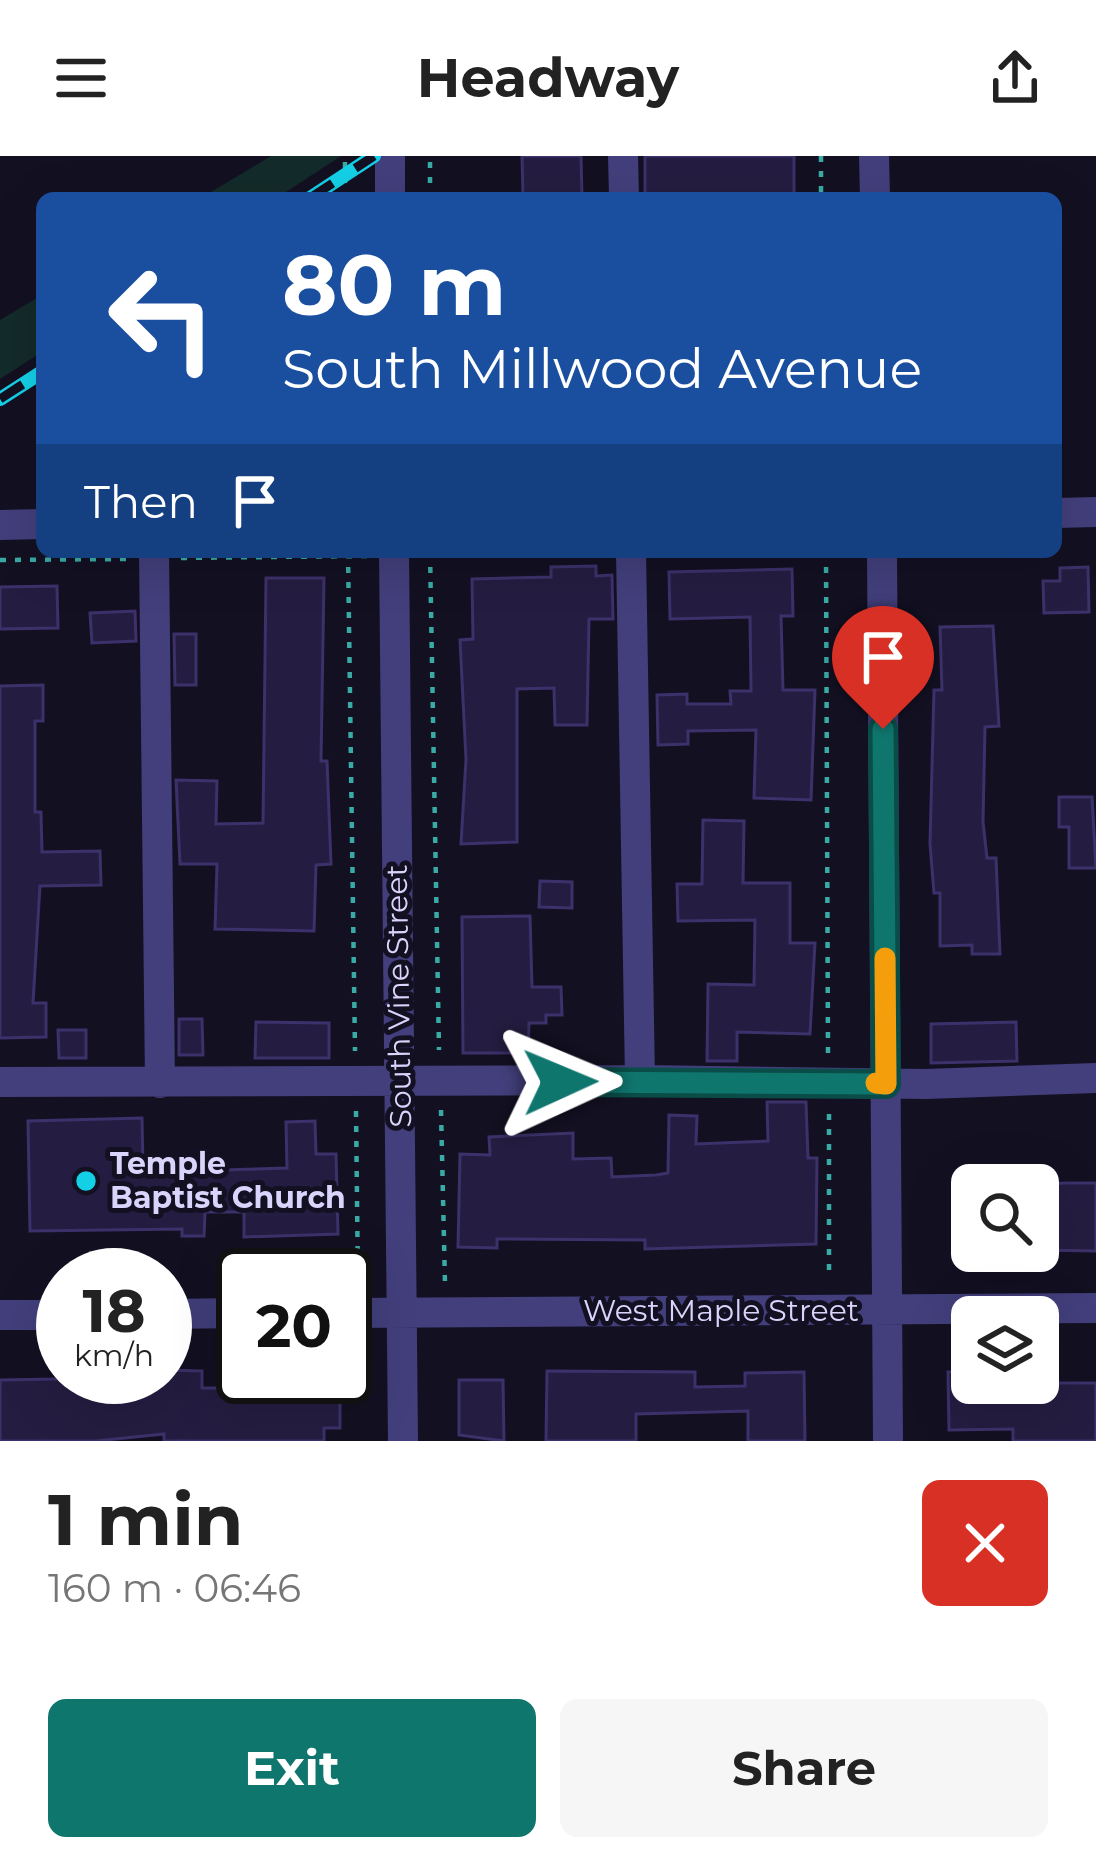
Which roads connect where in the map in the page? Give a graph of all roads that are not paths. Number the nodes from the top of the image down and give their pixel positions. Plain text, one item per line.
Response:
1 (390, 156) edge
2 (623, 156) edge
3 (874, 156) edge
4 (390, 192) edge
5 (624, 192) edge
6 (874, 192) edge
7 (1096, 512) edge
8 (1062, 513) edge
9 (36, 524) edge
10 (0, 525) edge
11 (154, 558) edge
12 (394, 558) edge
13 (631, 558) edge
14 (882, 558) edge
15 (1096, 1078) edge
16 (640, 1081) junction
17 (0, 1082) edge
18 (160, 1083) junction
19 (400, 1083) junction
20 (886, 1084) junction
21 (1096, 1308) edge
22 (887, 1310) junction
23 (372, 1312) edge
24 (402, 1312) junction
25 (0, 1315) edge
26 (36, 1315) edge
27 (403, 1441) edge
28 (888, 1441) edge

1 - 4 street
2 - 5 street
3 - 6 street
7 - 8 street
9 - 10 street
11 - 18 street
12 - 19 street, South Vine Street
13 - 16 street
14 - 20 street
15 - 20 street
16 - 19 street
16 - 20 street
17 - 18 street
18 - 19 street
19 - 24 street, South Vine Street
20 - 22 street
21 - 22 street, West Maple Street
22 - 24 street, West Maple Street
22 - 28 street
23 - 24 street, West Maple Street
24 - 27 street, South Vine Street
25 - 26 street

